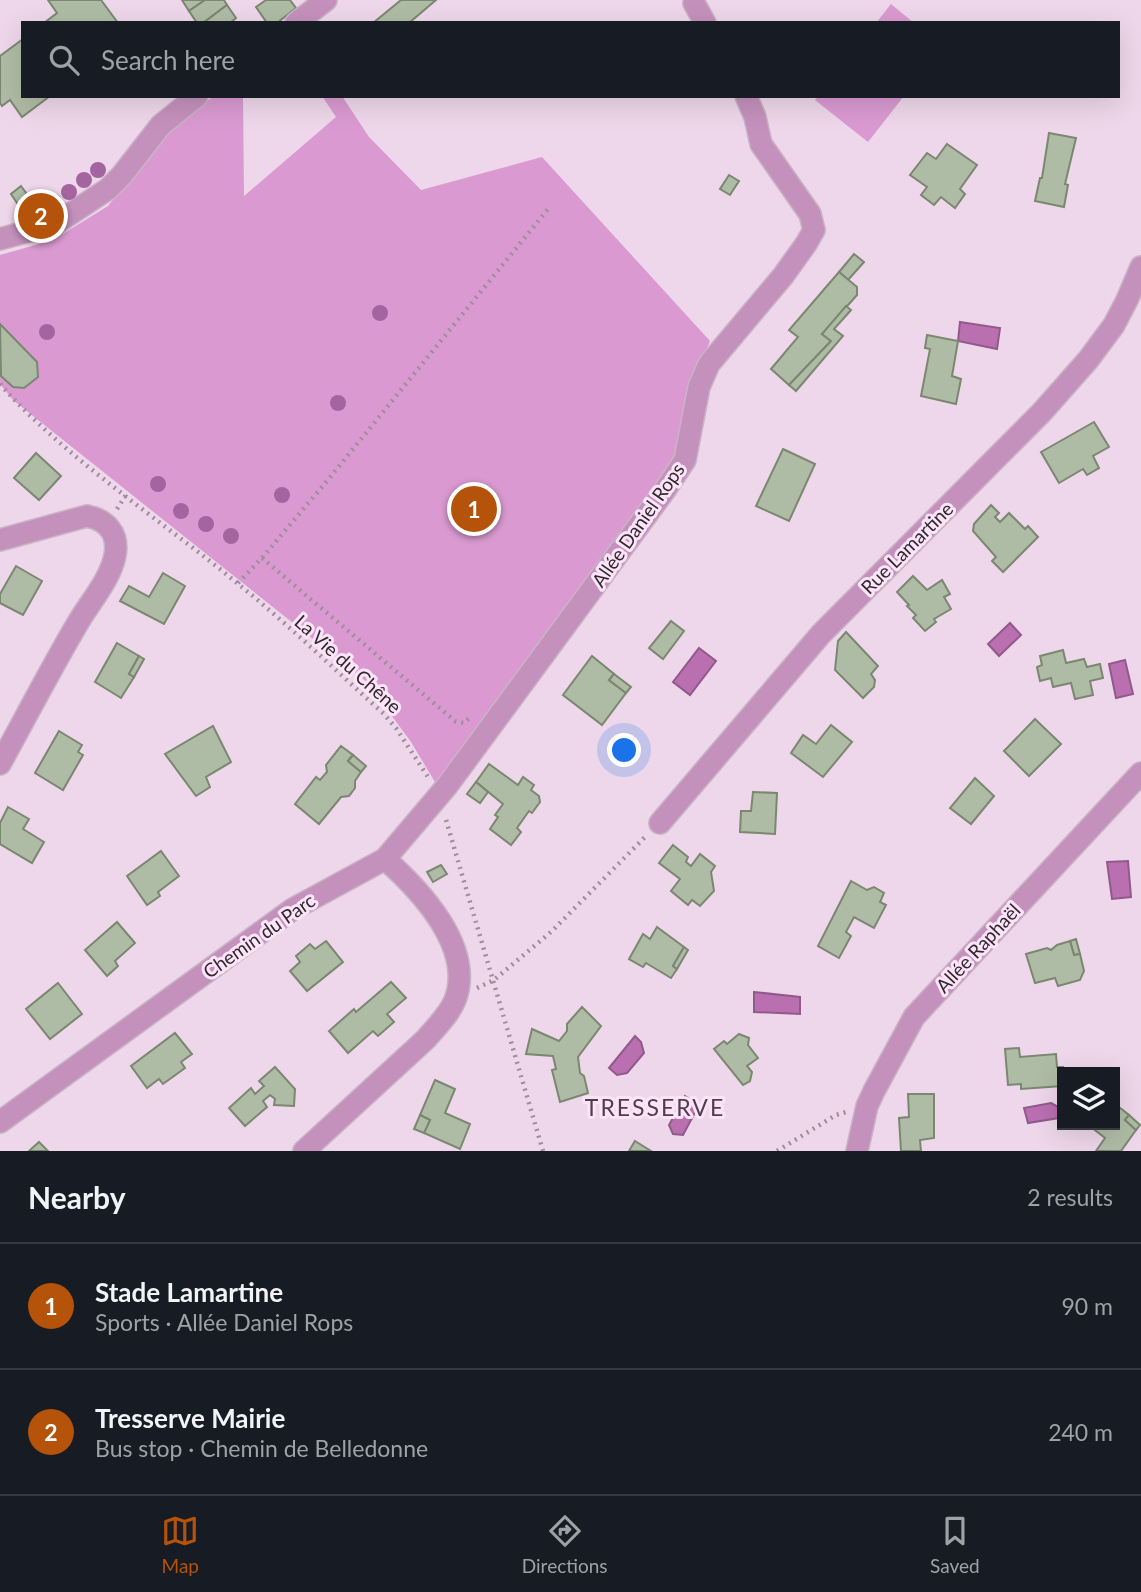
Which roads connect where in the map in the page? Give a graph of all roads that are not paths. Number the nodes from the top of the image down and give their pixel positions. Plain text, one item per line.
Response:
1 (326, 0) edge
2 (694, 3) dead end
3 (299, 21) edge
4 (704, 21) edge
5 (195, 98) edge
6 (747, 98) edge
7 (0, 239) edge
8 (1141, 267) edge
9 (0, 540) edge
10 (0, 764) edge
11 (1140, 778) edge
12 (660, 823) road end
13 (385, 859) junction
14 (0, 1122) edge
15 (304, 1151) edge
16 (857, 1151) edge

1 - 3 street
2 - 4 street
5 - 7 street
6 - 13 street, Allée Daniel Rops
8 - 12 street, Rue Lamartine
9 - 10 street
11 - 16 street, Allée Raphaël
13 - 14 street, Chemin du Parc
13 - 15 street

